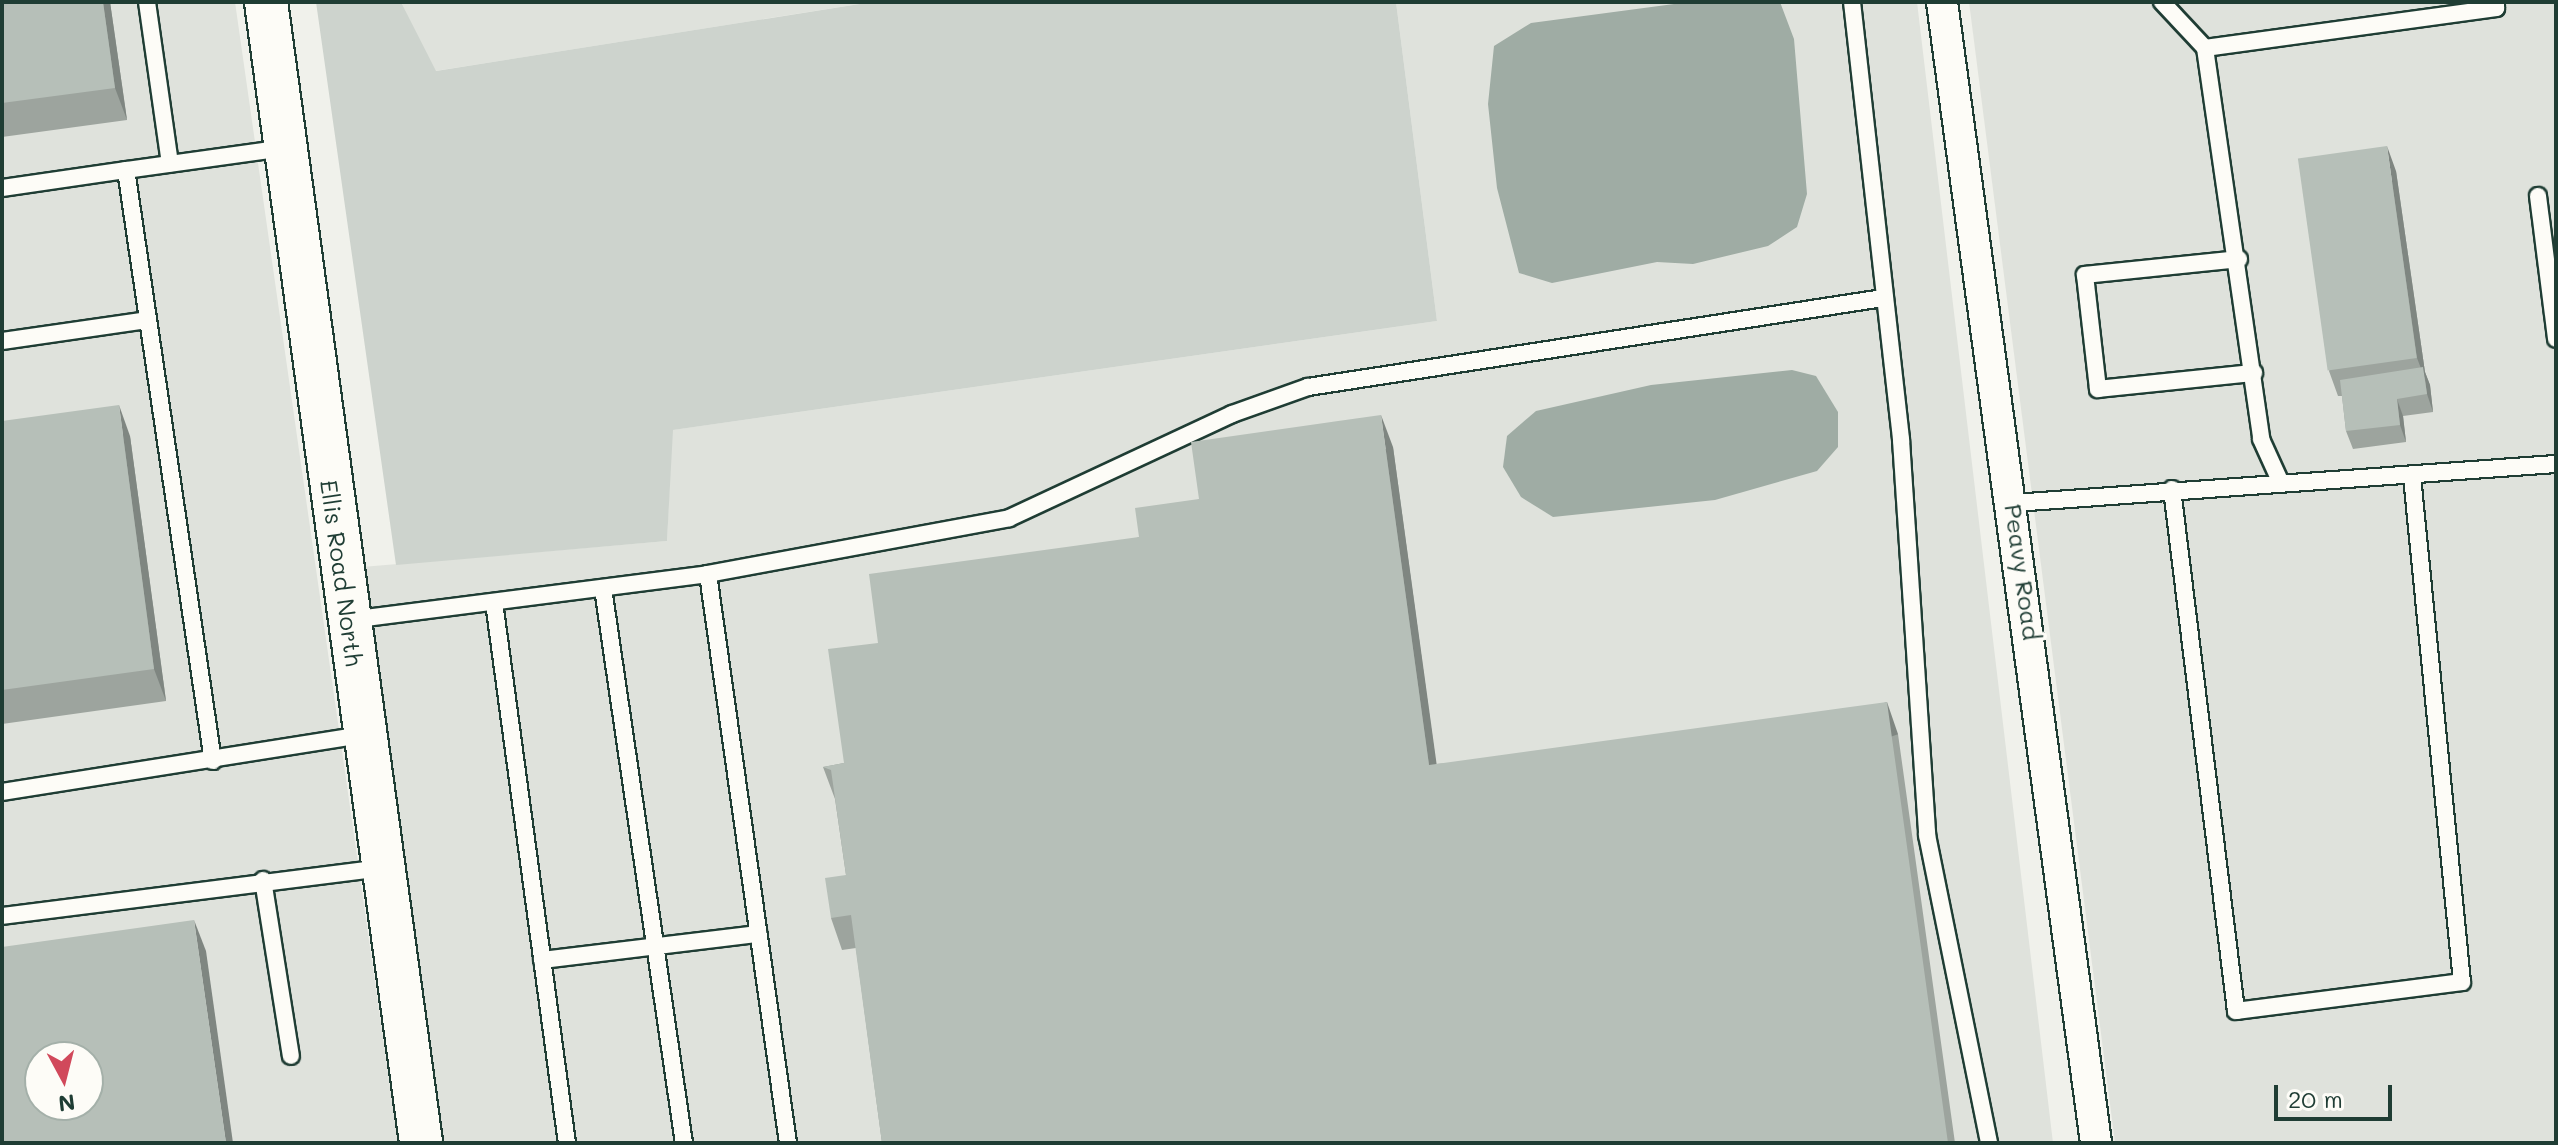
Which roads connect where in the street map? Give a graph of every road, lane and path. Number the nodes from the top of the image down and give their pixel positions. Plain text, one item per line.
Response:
1 (147, 2) edge
2 (266, 2) edge
3 (1852, 2) edge
4 (1942, 2) edge
5 (2162, 2) edge
6 (2496, 2) edge
7 (2205, 48) junction
8 (284, 148) junction
9 (170, 163) junction
10 (126, 170) junction
11 (2, 188) edge
12 (2538, 196) dead end
13 (2239, 259) junction
14 (1883, 298) junction
15 (147, 320) junction
16 (2556, 339) edge
17 (2, 341) edge
18 (2254, 373) junction
19 (2556, 464) edge
20 (2412, 477) junction
21 (2281, 483) junction
22 (2172, 489) junction
23 (2014, 503) junction
24 (708, 574) junction
25 (603, 588) junction
26 (494, 602) junction
27 (349, 620) junction
28 (363, 735) junction
29 (213, 761) junction
30 (2, 792) edge
31 (382, 868) junction
32 (263, 880) junction
33 (2, 916) edge
34 (758, 934) junction
35 (657, 945) junction
36 (542, 960) junction
37 (291, 1056) dead end
38 (421, 1143) edge
39 (567, 1143) edge
40 (684, 1143) edge
41 (788, 1143) edge
42 (1989, 1143) edge
43 (2096, 1143) edge

1 - 9 lane
2 - 8 street, Ellis Road North
3 - 14 lane
4 - 23 street, Peavy Road
5 - 7 lane
6 - 7 lane
7 - 13 lane
8 - 9 lane
8 - 27 street, Ellis Road North
9 - 10 lane
10 - 11 lane
10 - 15 lane
12 - 16 lane
13 - 18 lane
13 - 18 lane
14 - 24 lane
14 - 42 lane
15 - 17 lane
15 - 29 lane
18 - 21 lane
19 - 20 lane
20 - 21 lane
20 - 22 lane
21 - 22 lane
22 - 23 lane
23 - 43 street, Peavy Road
24 - 25 lane
24 - 34 lane
25 - 26 lane
25 - 35 lane
26 - 27 lane
26 - 36 lane
27 - 28 street, Ellis Road North
28 - 29 lane
28 - 31 street, Ellis Road North
29 - 30 lane
31 - 32 lane
31 - 38 street, Ellis Road North
32 - 33 lane
32 - 37 lane
34 - 35 lane
34 - 41 lane
35 - 36 lane
35 - 40 lane
36 - 39 lane

